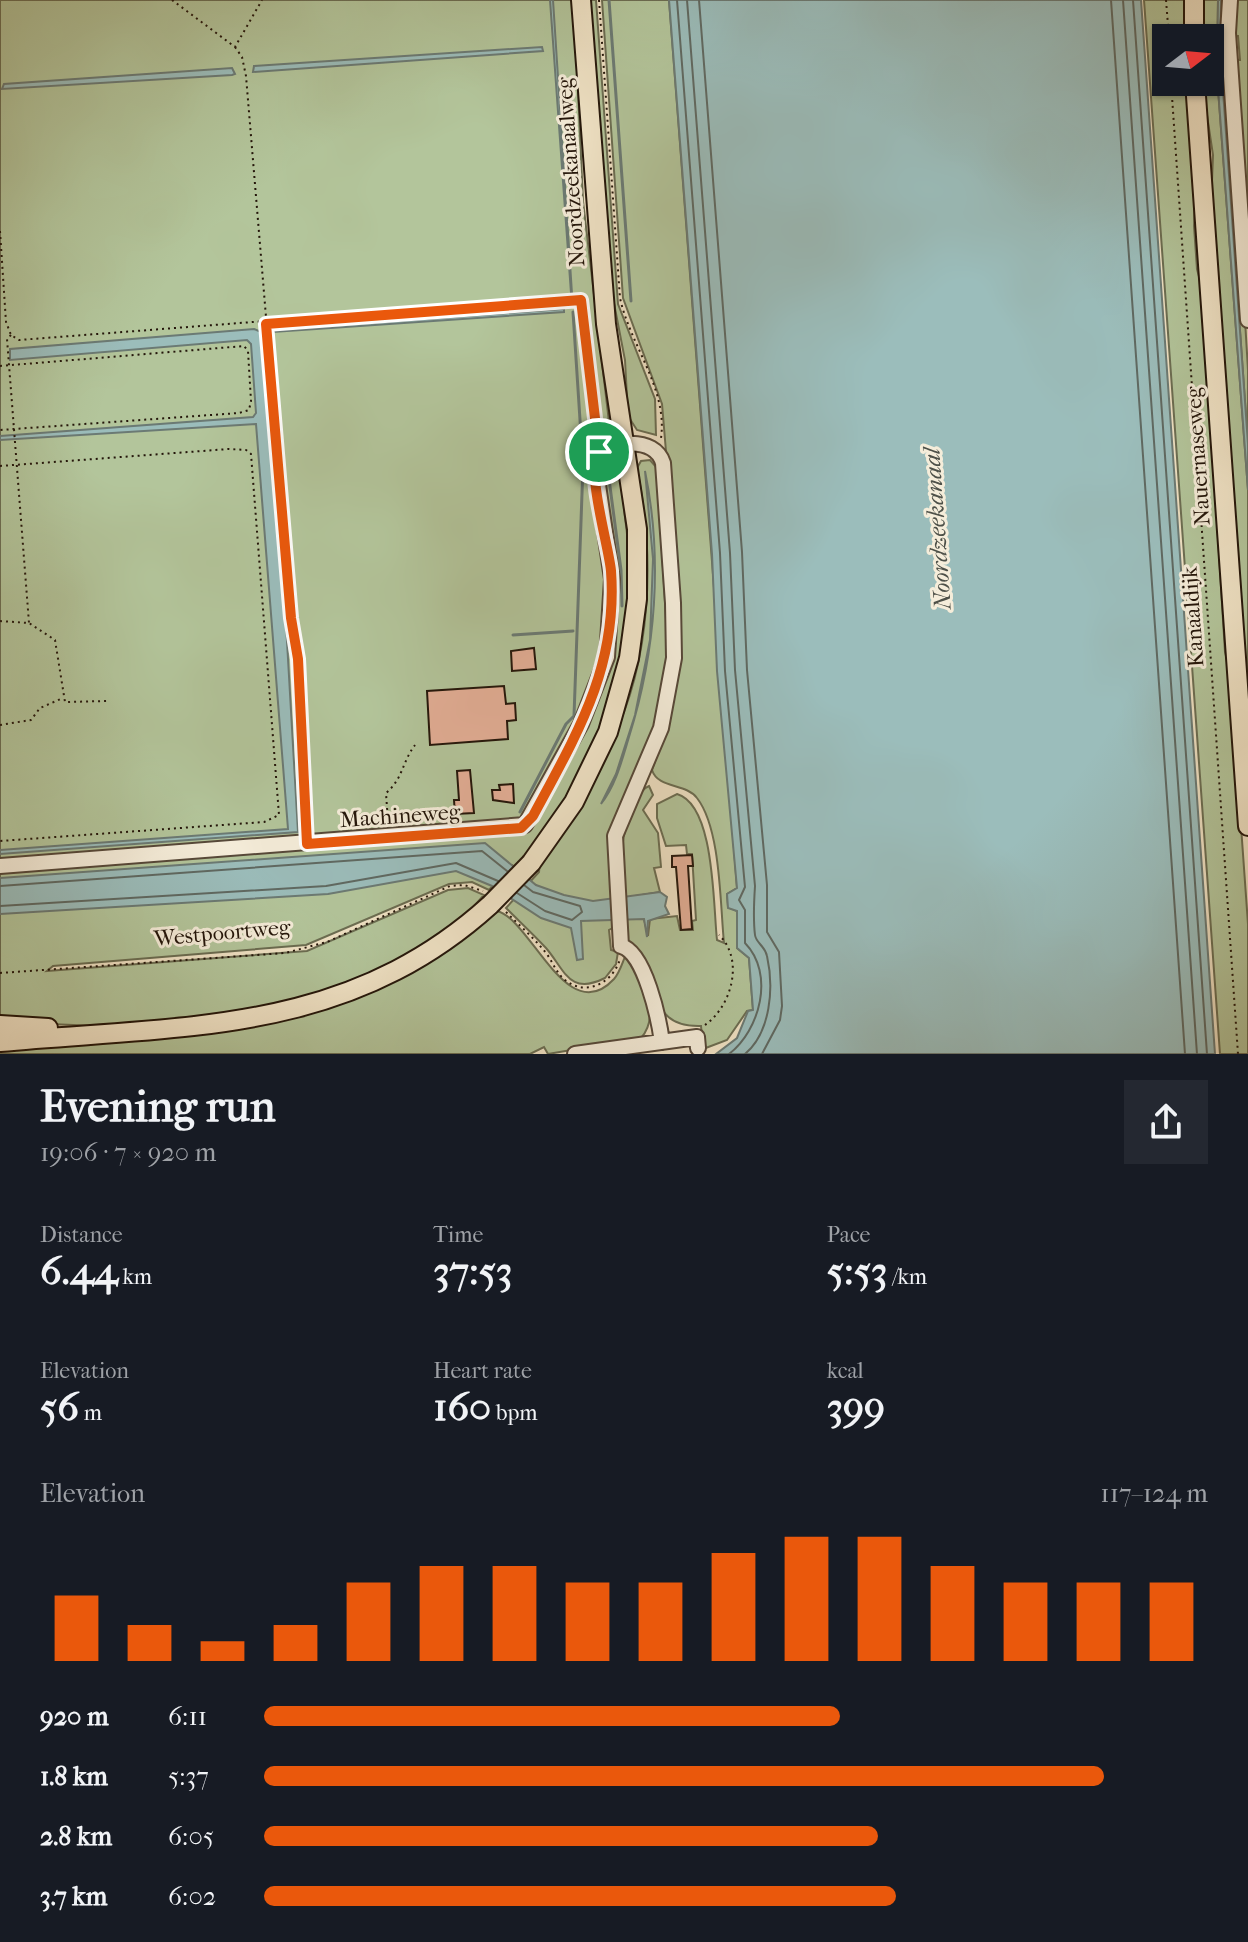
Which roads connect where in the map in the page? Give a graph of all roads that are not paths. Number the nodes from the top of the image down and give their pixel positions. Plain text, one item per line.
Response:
1 (581, 0) edge
2 (1194, 0) edge
3 (1230, 0) edge
4 (1194, 24) edge
5 (1196, 96) edge
6 (1248, 320) edge
7 (623, 446) junction
8 (1245, 749) edge
9 (1248, 826) edge
10 (0, 866) edge
11 (0, 1025) edge
12 (106, 1032) junction
13 (0, 1042) edge
14 (662, 1042) junction
15 (697, 1042) road end
16 (575, 1054) edge

1 - 7 main road, Noordzeekanaalweg
2 - 4 main road
3 - 6 street
5 - 8 main road, Nauernaseweg
7 - 10 street, Machineweg
7 - 12 main road, Noordzeekanaalweg, bridge
7 - 14 street
8 - 9 main road, Nauernaseweg
11 - 12 main road
12 - 13 main road
14 - 15 street
14 - 16 street

